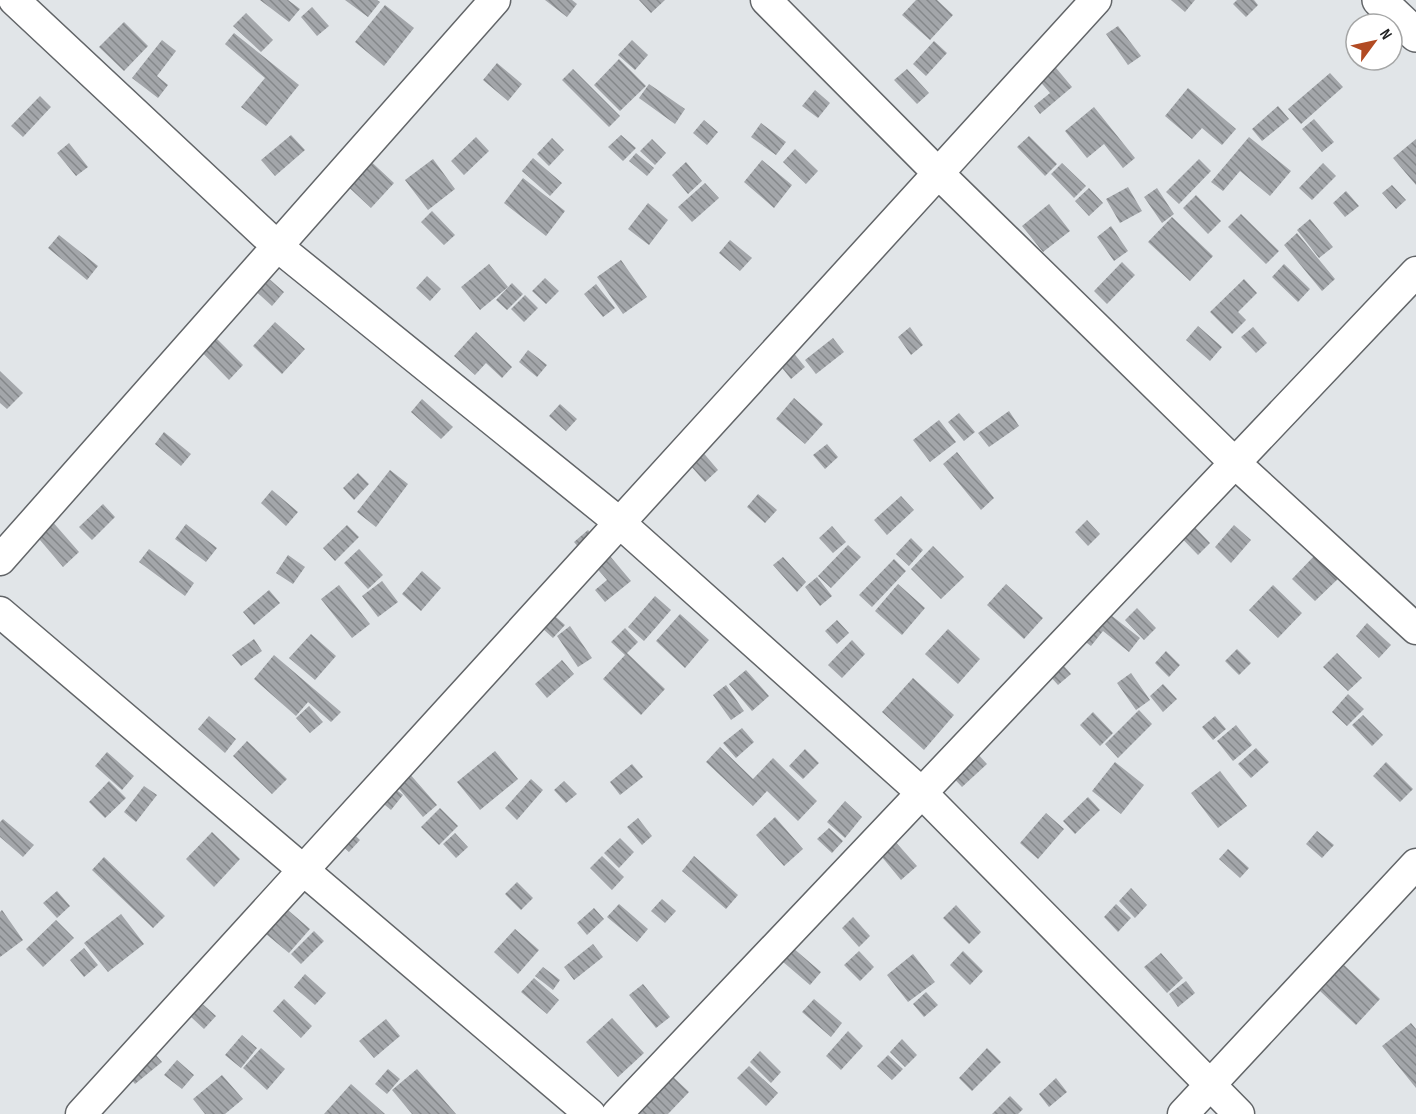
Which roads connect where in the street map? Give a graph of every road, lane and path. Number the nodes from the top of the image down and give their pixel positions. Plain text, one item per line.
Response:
1 (14, 0) edge
2 (495, 0) edge
3 (766, 0) edge
4 (1095, 0) edge
5 (1379, 0) edge
6 (1416, 35) edge
7 (938, 173) junction
8 (277, 246) junction
9 (1416, 272) edge
10 (1235, 463) junction
11 (620, 523) junction
12 (0, 560) edge
13 (0, 612) edge
14 (1416, 629) edge
15 (922, 793) junction
16 (1416, 864) edge
17 (303, 870) junction
18 (1211, 1085) junction
19 (81, 1114) edge
20 (590, 1114) edge
21 (617, 1114) edge
22 (1184, 1114) edge
23 (1239, 1114) edge

1 - 8 street
2 - 8 street
3 - 7 street
4 - 7 street
5 - 6 main road
7 - 10 street
7 - 11 street
8 - 11 street
8 - 12 street
9 - 10 street
10 - 14 street
10 - 15 street
11 - 15 street
11 - 17 street
13 - 17 street
15 - 18 street
15 - 21 street
16 - 18 street
17 - 19 street
17 - 20 street
18 - 22 street
18 - 23 street

